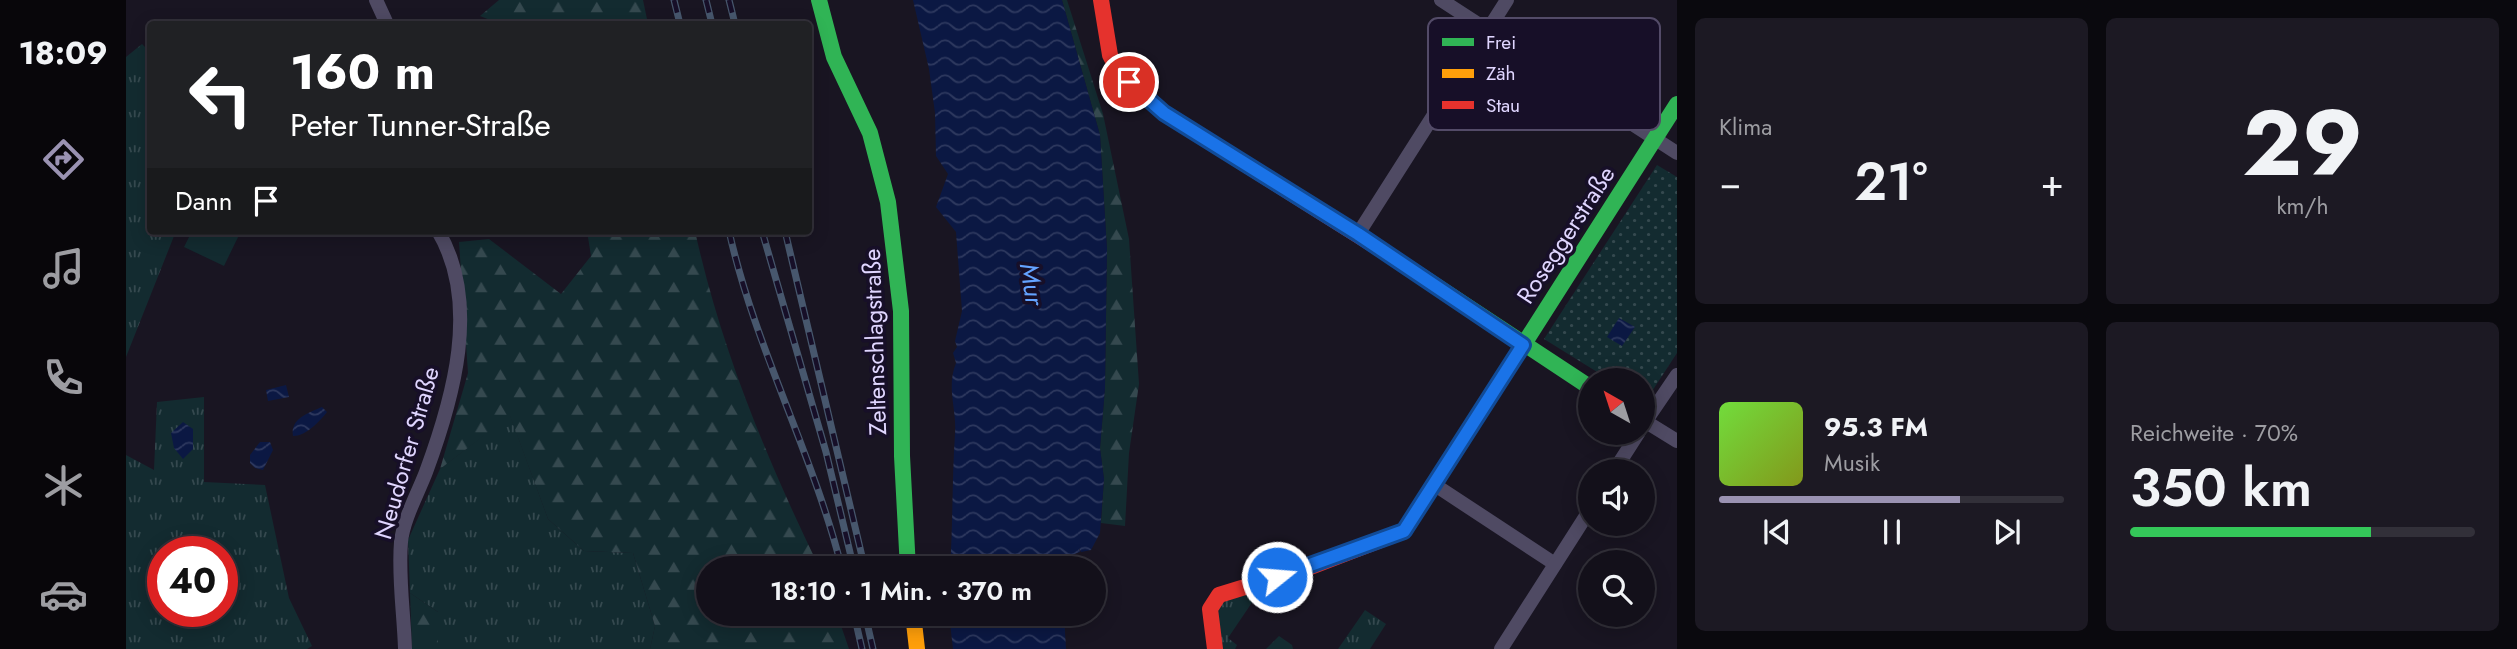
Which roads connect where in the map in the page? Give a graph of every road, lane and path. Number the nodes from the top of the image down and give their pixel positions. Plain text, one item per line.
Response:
1 (819, 0) edge
2 (1101, 0) edge
3 (1441, 0) edge
4 (1507, 0) edge
5 (374, 1) edge
6 (1469, 18) edge
7 (1495, 18) edge
8 (385, 21) edge
9 (1677, 104) edge
10 (1428, 123) edge
11 (1640, 130) edge
12 (1660, 130) edge
13 (1660, 130) edge
14 (1654, 139) junction
15 (1677, 153) edge
16 (1358, 234) junction
17 (440, 235) edge
18 (1523, 345) junction
19 (1677, 375) edge
20 (1578, 380) edge
21 (1656, 405) edge
22 (1656, 430) edge
23 (1677, 441) edge
24 (1435, 485) junction
25 (1578, 528) edge
26 (907, 556) edge
27 (1555, 564) junction
28 (914, 626) edge
29 (405, 649) edge
30 (917, 649) edge
31 (1214, 649) edge
32 (1501, 649) edge

1 - 26 street, Zeltenschlagstraße
2 - 16 street
3 - 6 street
4 - 7 street
5 - 8 street
9 - 13 street, Roseggerstraße
10 - 16 street
11 - 14 street
12 - 14 street, Roseggerstraße
14 - 15 street
14 - 18 street, Roseggerstraße
16 - 18 street
17 - 29 street, Neudorfer Straße
18 - 20 street
18 - 24 street, Roseggerstraße
19 - 21 street
22 - 23 street
24 - 27 street
24 - 31 street, Roseggerstraße
25 - 27 street
27 - 32 street
28 - 30 street

